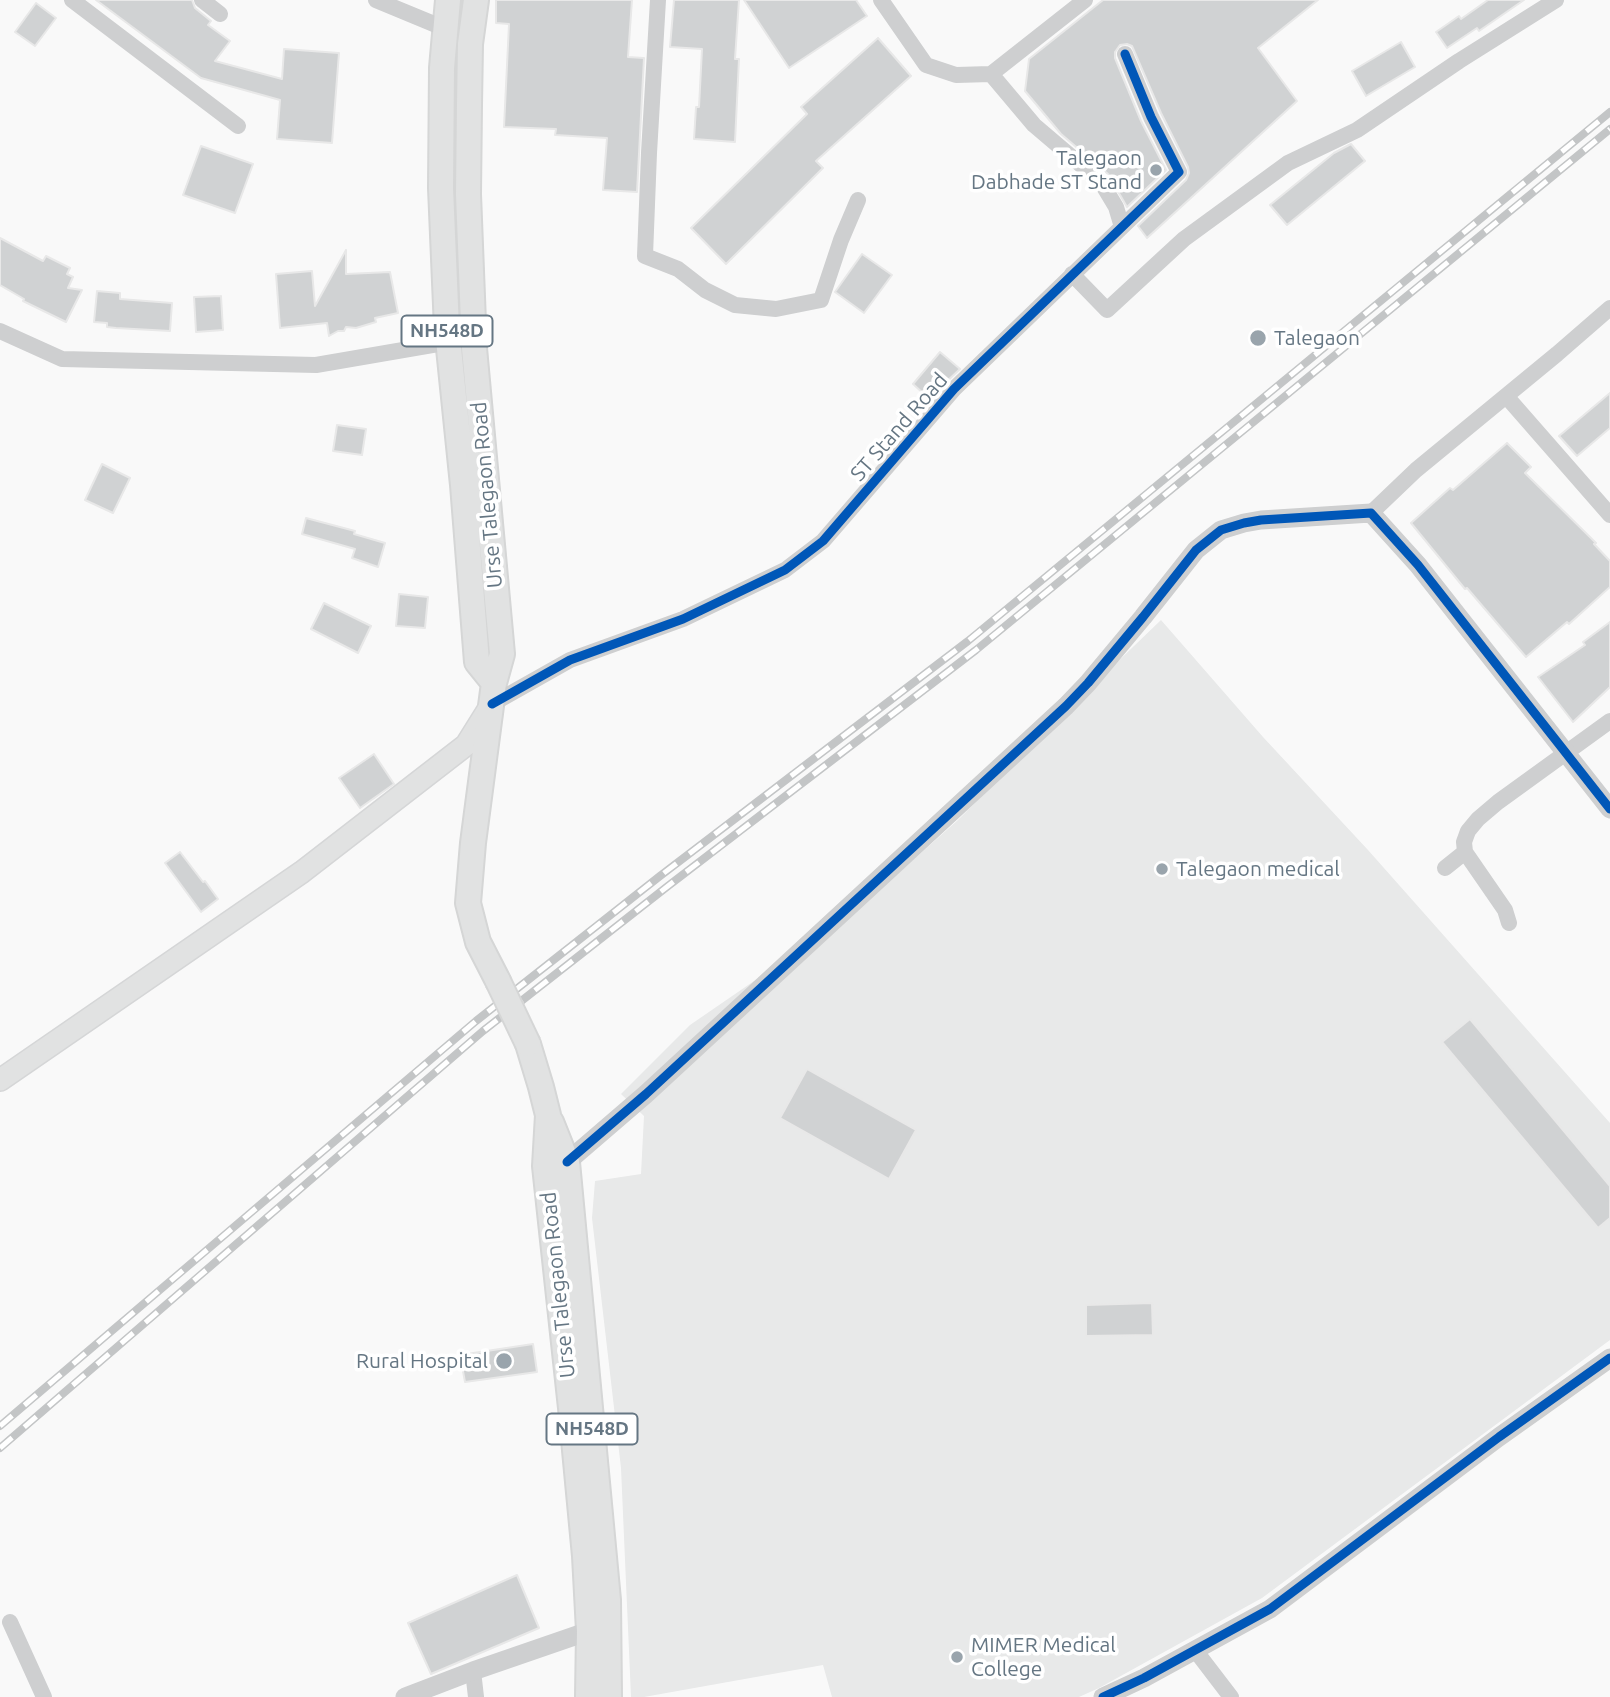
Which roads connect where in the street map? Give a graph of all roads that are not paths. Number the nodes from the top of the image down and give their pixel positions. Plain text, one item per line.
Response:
1 (72, 0) edge
2 (202, 0) edge
3 (376, 0) edge
4 (448, 0) edge
5 (476, 0) edge
6 (658, 0) edge
7 (881, 0) edge
8 (1085, 0) edge
9 (1556, 0) edge
10 (219, 14) dead end
11 (446, 29) junction
12 (1125, 54) dead end
13 (991, 74) junction
14 (238, 126) dead end
15 (858, 200) dead end
16 (1122, 227) junction
17 (1072, 274) junction
18 (1610, 308) edge
19 (0, 331) edge
20 (473, 338) junction
21 (448, 342) junction
22 (1506, 396) junction
23 (1371, 513) junction
24 (1610, 515) edge
25 (493, 693) junction
26 (1610, 721) edge
27 (1567, 752) junction
28 (1610, 808) edge
29 (1465, 852) junction
30 (1445, 868) dead end
31 (1509, 923) dead end
32 (0, 1080) edge
33 (548, 1115) junction
34 (568, 1162) junction
35 (1610, 1358) edge
36 (10, 1622) dead end
37 (589, 1631) junction
38 (1195, 1650) junction
39 (474, 1671) junction
40 (44, 1697) edge
41 (405, 1697) edge
42 (476, 1697) edge
43 (588, 1697) edge
44 (608, 1697) edge
45 (1103, 1697) edge
46 (1231, 1697) edge

1 - 14 street
2 - 10 street
3 - 11 street
4 - 11 highway, NH548D
5 - 20 highway, Urse Talegaon Road / NH548D
6 - 15 street
7 - 13 street
8 - 13 street
9 - 17 street
11 - 21 highway, NH548D
12 - 16 street, ST Stand Road
13 - 16 street
16 - 17 street, ST Stand Road
17 - 25 street, ST Stand Road
18 - 22 street
19 - 21 street
20 - 21 street
20 - 25 highway, Urse Talegaon Road / NH548D
21 - 25 highway, NH548D
22 - 23 street
22 - 24 street
23 - 27 street
23 - 34 street
25 - 32 main road
25 - 33 highway, Urse Talegaon Road / NH548D, bridge
26 - 27 street
27 - 28 street
27 - 29 street
29 - 30 street
29 - 31 street
33 - 34 highway, NH548D
33 - 37 highway, Urse Talegaon Road / NH548D
34 - 44 highway, Urse Talegaon Road / NH548D
35 - 38 street
36 - 40 street
37 - 39 street
37 - 43 highway, Urse Talegaon Road / NH548D
38 - 45 street
38 - 46 street
39 - 41 street
39 - 42 street

